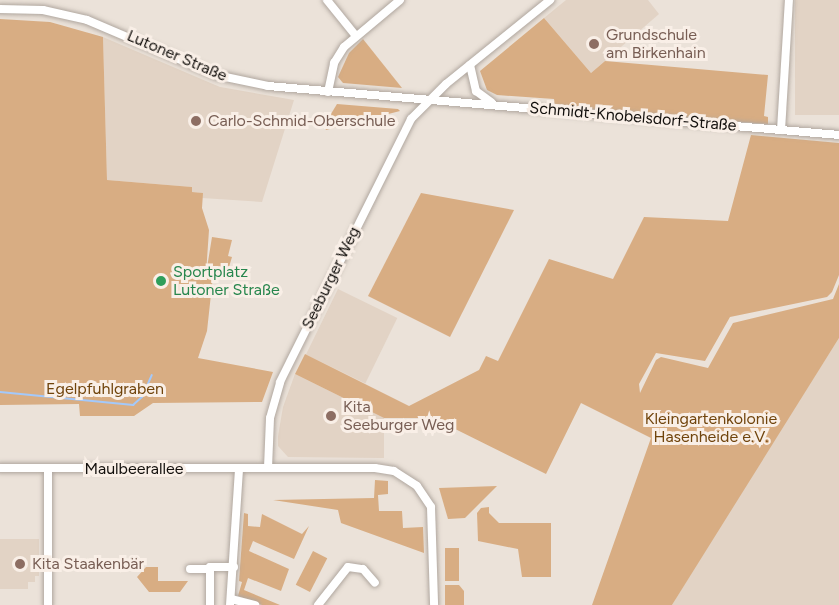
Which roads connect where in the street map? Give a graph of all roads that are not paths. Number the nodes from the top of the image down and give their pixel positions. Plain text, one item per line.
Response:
1 (327, 0) edge
2 (400, 0) edge
3 (550, 0) edge
4 (789, 0) edge
5 (0, 9) edge
6 (356, 36) junction
7 (470, 65) junction
8 (328, 92) junction
9 (428, 100) junction
10 (494, 104) junction
11 (781, 130) junction
12 (839, 135) edge
13 (0, 468) edge
14 (48, 468) junction
15 (238, 468) junction
16 (268, 468) junction
17 (234, 567) junction
18 (190, 569) dead end
19 (210, 569) junction
20 (375, 583) dead end
21 (230, 602) edge
22 (48, 605) edge
23 (210, 605) edge
24 (255, 605) edge
25 (318, 605) edge
26 (434, 605) edge

1 - 6 street
2 - 6 street
3 - 7 street, Seeburger Weg
4 - 11 street
5 - 8 street, Lutoner Straße
6 - 8 street
7 - 9 street, Seeburger Weg
7 - 10 street
8 - 9 street, Lutoner Straße
9 - 10 street, Schmidt-Knobelsdorf-Straße
9 - 16 street, Seeburger Weg
10 - 11 street, Schmidt-Knobelsdorf-Straße
11 - 12 street, Schmidt-Knobelsdorf-Straße
13 - 14 street, Maulbeerallee
14 - 15 street, Maulbeerallee
14 - 22 street
15 - 16 street, Maulbeerallee
15 - 17 street
16 - 26 street, Maulbeerallee
17 - 19 street
17 - 21 street
18 - 19 street
19 - 23 street
20 - 25 street
21 - 24 street

